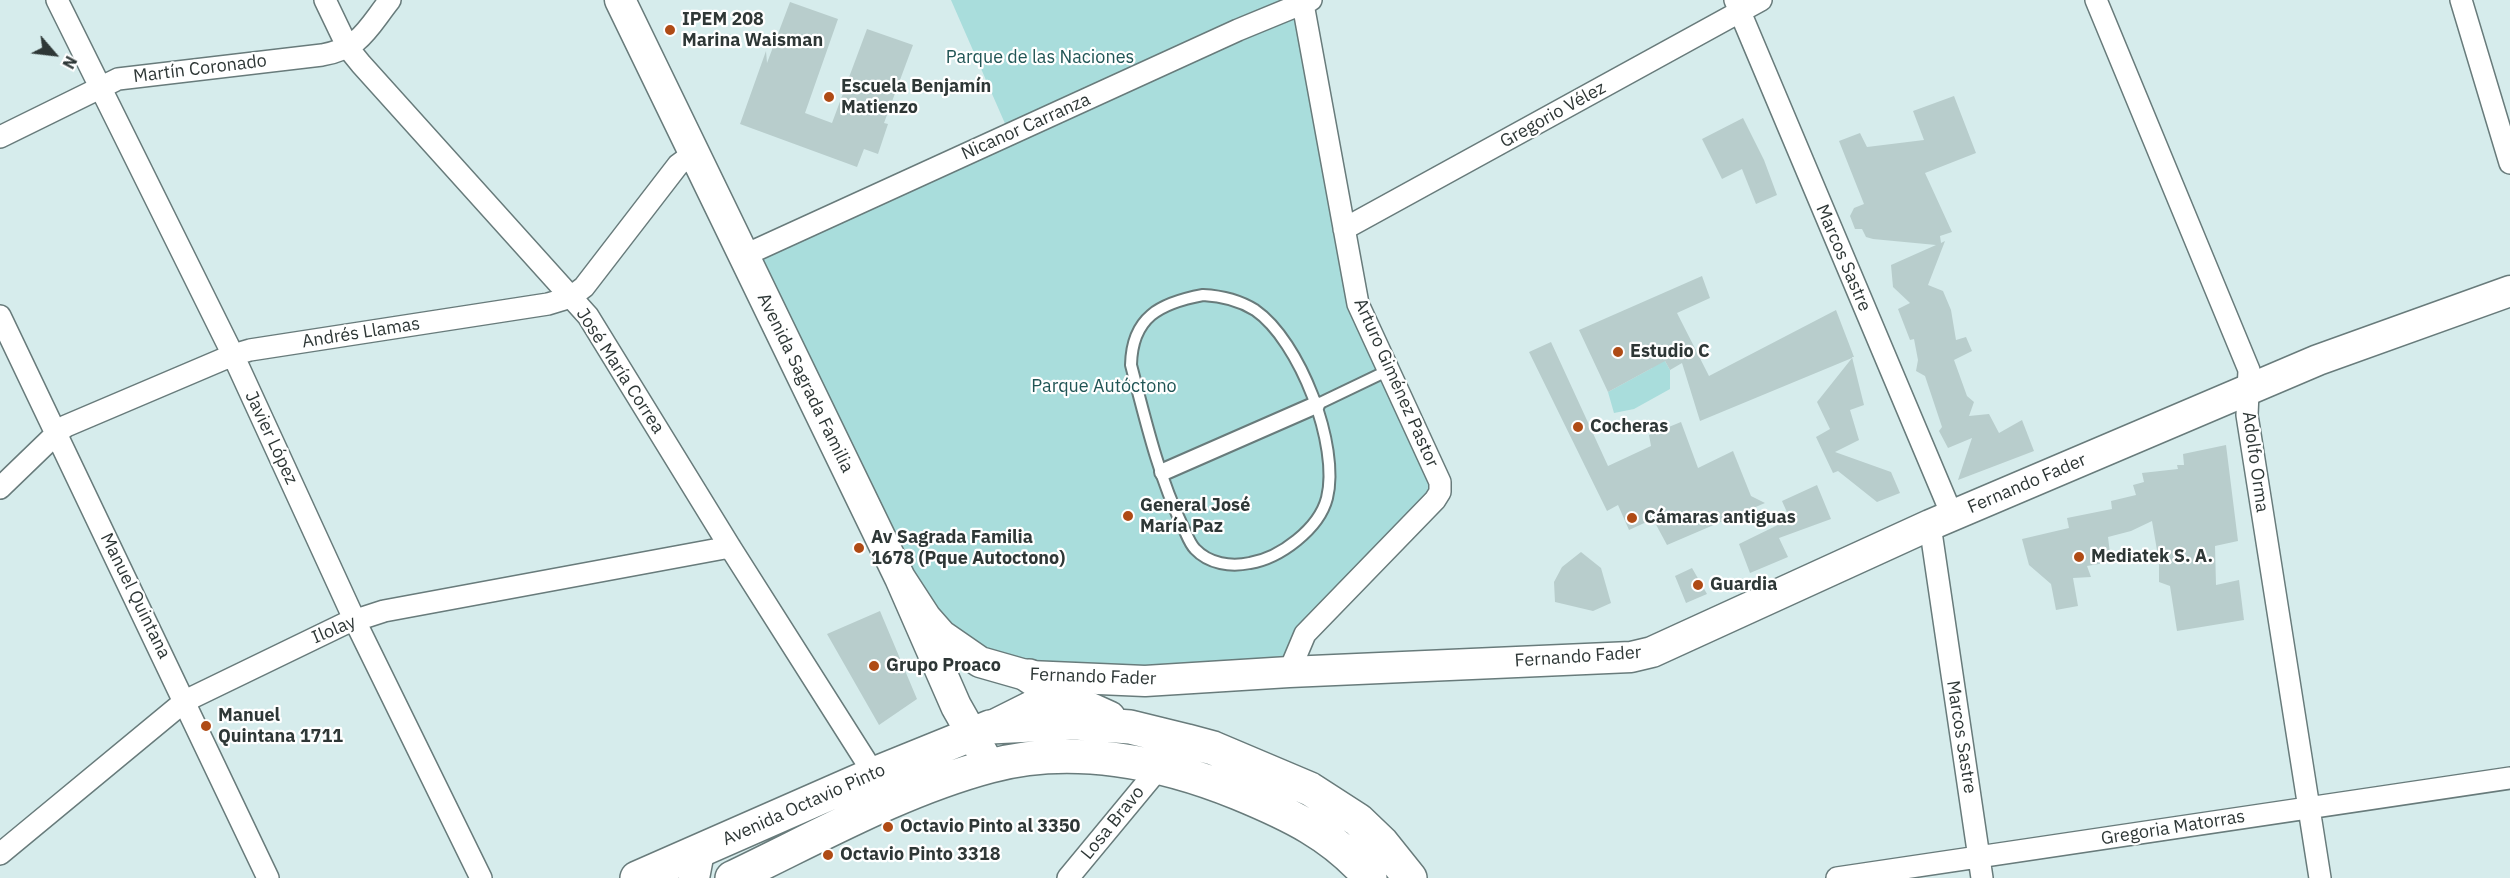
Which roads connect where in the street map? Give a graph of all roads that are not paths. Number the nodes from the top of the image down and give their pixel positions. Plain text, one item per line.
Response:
1 (57, 0) edge
2 (325, 0) edge
3 (390, 0) edge
4 (620, 0) edge
5 (1761, 0) edge
6 (2096, 0) edge
7 (2461, 0) edge
8 (1307, 2) edge
9 (1737, 6) edge
10 (348, 48) junction
11 (101, 87) junction
12 (0, 137) edge
13 (693, 154) junction
14 (2510, 163) edge
15 (1344, 229) junction
16 (743, 256) junction
17 (2510, 291) edge
18 (571, 297) junction
19 (0, 316) edge
20 (233, 355) junction
21 (1389, 370) junction
22 (2248, 391) junction
23 (1316, 405) junction
24 (57, 433) junction
25 (1163, 472) junction
26 (0, 488) edge
27 (1941, 520) junction
28 (730, 547) junction
29 (900, 578) junction
30 (355, 621) junction
31 (1289, 672) junction
32 (1029, 676) junction
33 (1145, 681) junction
34 (1056, 694) junction
35 (185, 701) junction
36 (1130, 727) junction
37 (980, 730) junction
38 (990, 766) junction
39 (1159, 768) junction
40 (874, 774) junction
41 (2510, 778) edge
42 (2309, 807) junction
43 (0, 854) edge
44 (696, 865) edge
45 (1981, 868) edge
46 (268, 878) edge
47 (481, 878) edge
48 (637, 878) edge
49 (732, 878) edge
50 (1068, 878) edge
51 (1370, 878) edge
52 (1410, 878) edge
53 (1837, 878) edge
54 (2320, 878) edge

1 - 11 street, Javier López
2 - 10 street, José María Correa
3 - 10 street
4 - 13 main road, Avenida Sagrada Familia
5 - 9 street, Gregorio Vélez
6 - 22 street, Adolfo Orma
7 - 14 street
8 - 15 street, Arturo Giménez Pastor
8 - 16 street, Nicanor Carranza
9 - 15 street, Gregorio Vélez
9 - 27 street, Marcos Sastre
10 - 11 street, Martín Coronado
10 - 18 street, José María Correa
11 - 12 street, Martín Coronado
11 - 20 street, Javier López
13 - 16 main road, Avenida Sagrada Familia
13 - 18 street, Andrés Llamas
15 - 21 street, Arturo Giménez Pastor
16 - 29 main road, Avenida Sagrada Familia
17 - 22 main road, Fernando Fader
18 - 20 street, Andrés Llamas
18 - 28 street, José María Correa
19 - 24 street, Manuel Quintana
20 - 24 street, Andrés Llamas
20 - 30 street, Javier López
21 - 23 lane
21 - 31 street, Arturo Giménez Pastor
22 - 27 main road, Fernando Fader
22 - 42 street, Adolfo Orma
23 - 25 street
23 - 25 lane
23 - 25 lane
24 - 26 street, Andrés Llamas
24 - 35 street, Manuel Quintana
27 - 31 main road, Fernando Fader
27 - 45 street, Marcos Sastre
28 - 30 street, Ilolay
28 - 40 street, José María Correa
29 - 32 main road, Fernando Fader
29 - 37 main road, Avenida Sagrada Familia
30 - 35 street, Ilolay
30 - 47 street, Javier López
31 - 33 main road, Fernando Fader
32 - 33 main road, Fernando Fader
32 - 34 main road
33 - 34 main road
34 - 36 main road
34 - 37 main road
35 - 43 street, Ilolay
35 - 46 street, Manuel Quintana
36 - 37 main road, Avenida Octavio Pinto
36 - 52 main road
37 - 38 main road, Avenida Sagrada Familia
37 - 40 main road, Avenida Octavio Pinto
38 - 39 main road, Avenida Octavio Pinto
38 - 49 main road, Avenida Octavio Pinto
39 - 50 street, Losa Bravo
39 - 51 main road, Avenida Octavio Pinto
40 - 44 main road, Avenida Octavio Pinto
41 - 42 street, Gregoria Matorras
42 - 45 street, Gregoria Matorras
42 - 54 street, Adolfo Orma
44 - 48 main road, Avenida Octavio Pinto
45 - 53 street, Gregoria Matorras

